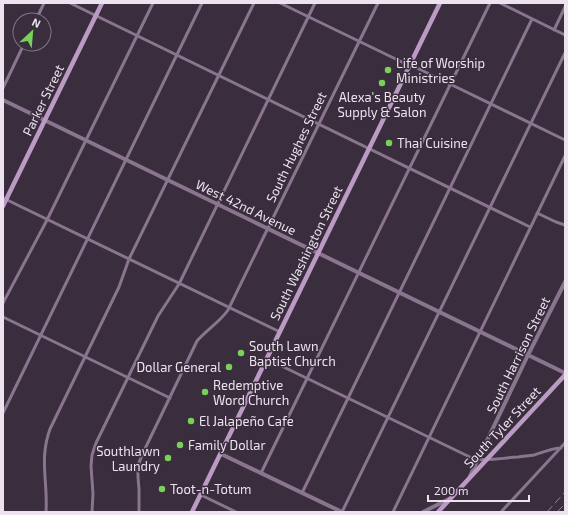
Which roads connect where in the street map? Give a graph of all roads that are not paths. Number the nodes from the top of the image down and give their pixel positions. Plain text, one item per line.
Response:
1 (70, 3) edge
2 (102, 3) edge
3 (153, 3) edge
4 (202, 3) edge
5 (254, 3) edge
6 (280, 3) edge
7 (315, 3) edge
8 (378, 3) edge
9 (440, 3) edge
10 (490, 3) edge
11 (500, 3) edge
12 (504, 4) edge
13 (565, 7) edge
14 (96, 16) junction
15 (309, 17) junction
16 (532, 19) junction
17 (554, 30) junction
18 (565, 35) edge
19 (137, 36) junction
20 (359, 41) junction
21 (20, 52) edge
22 (565, 53) edge
23 (177, 55) junction
24 (409, 65) junction
25 (219, 75) junction
26 (450, 84) junction
27 (3, 88) edge
28 (269, 99) junction
29 (3, 100) edge
30 (490, 103) junction
31 (45, 121) junction
32 (531, 123) junction
33 (319, 124) junction
34 (86, 140) junction
35 (565, 140) edge
36 (369, 148) junction
37 (565, 156) edge
38 (126, 160) junction
39 (409, 168) junction
40 (168, 180) junction
41 (449, 188) junction
42 (5, 199) edge
43 (218, 205) junction
44 (3, 206) edge
45 (490, 208) junction
46 (537, 213) junction
47 (47, 220) junction
48 (565, 224) edge
49 (530, 227) junction
50 (268, 229) junction
51 (87, 239) junction
52 (318, 254) junction
53 (129, 259) junction
54 (358, 273) junction
55 (565, 282) edge
56 (179, 284) junction
57 (399, 292) junction
58 (3, 303) edge
59 (229, 308) junction
60 (439, 312) junction
61 (3, 317) edge
62 (479, 331) junction
63 (280, 332) junction
64 (41, 335) junction
65 (528, 355) junction
66 (85, 356) junction
67 (267, 359) junction
68 (565, 374) edge
69 (128, 377) junction
70 (307, 378) junction
71 (170, 398) junction
72 (348, 398) junction
73 (3, 413) edge
74 (388, 417) junction
75 (429, 437) junction
76 (565, 443) edge
77 (561, 448) junction
78 (221, 454) junction
79 (478, 459) junction
80 (486, 460) junction
81 (261, 473) junction
82 (468, 479) junction
83 (302, 492) junction
84 (201, 495) junction
85 (452, 498) junction
86 (46, 512) edge
87 (92, 512) edge
88 (139, 512) edge
89 (192, 512) edge
90 (236, 512) edge
91 (342, 512) edge
92 (393, 512) edge
93 (423, 512) edge
94 (438, 512) edge
95 (501, 512) edge

1 - 14 street
2 - 14 main road, Parker Street
3 - 19 street
4 - 23 street
5 - 25 street
6 - 15 street
7 - 15 street
8 - 20 street, South Hughes Street
9 - 24 main road, South Washington Street
10 - 26 street
11 - 12 street
12 - 16 street
13 - 17 street
14 - 19 street
14 - 31 main road, Parker Street
15 - 20 street
15 - 28 street
16 - 17 street
16 - 30 street
17 - 18 street
19 - 23 street
19 - 34 street
20 - 24 street
20 - 33 street, South Hughes Street
21 - 27 street
22 - 32 street
23 - 25 street
23 - 38 street
24 - 26 street
24 - 36 main road, South Washington Street
25 - 28 street
25 - 40 street
26 - 30 street
26 - 39 street
28 - 33 street
28 - 43 street
29 - 31 street, West 42nd Avenue
30 - 32 street
30 - 41 street
31 - 34 street, West 42nd Avenue
31 - 42 main road, Parker Street
32 - 35 street
32 - 45 street
33 - 36 street
33 - 50 street, South Hughes Street
34 - 38 street, West 42nd Avenue
34 - 47 street
36 - 39 street
36 - 52 main road, South Washington Street
37 - 46 street
38 - 40 street, West 42nd Avenue
38 - 51 street
39 - 41 street
39 - 54 street
40 - 43 street, West 42nd Avenue
40 - 53 street
41 - 45 street
41 - 57 street
42 - 44 main road, Parker Street
42 - 47 street
43 - 50 street, West 42nd Avenue
43 - 56 street
45 - 49 street
45 - 60 street
46 - 48 street
46 - 49 street
47 - 51 street
47 - 58 street
49 - 62 street
50 - 52 street, West 42nd Avenue
50 - 59 street, South Hughes Street
51 - 53 street
51 - 64 street
52 - 54 street, West 42nd Avenue
52 - 63 main road, South Washington Street
53 - 56 street
53 - 66 street
54 - 57 street, West 42nd Avenue
54 - 70 street
55 - 65 street, South Harrison Street
56 - 59 street
56 - 69 street
57 - 60 street, West 42nd Avenue
57 - 72 street
59 - 63 street
59 - 71 street, South Hughes Street
60 - 62 street, West 42nd Avenue
60 - 74 street
61 - 64 street
62 - 65 street, West 42nd Avenue
62 - 75 street
63 - 67 main road, South Washington Street
64 - 66 street
64 - 73 street
65 - 68 street, West 42nd Avenue
65 - 79 street, South Harrison Street
66 - 69 street
66 - 86 street
67 - 70 street
67 - 78 main road, South Washington Street
68 - 80 main road, South Tyler Street
69 - 71 street
69 - 87 street
70 - 72 street
70 - 81 street
71 - 88 street, South Hughes Street
72 - 74 street
72 - 83 street
74 - 75 street
74 - 91 street
75 - 79 street
75 - 92 street
76 - 77 street
77 - 80 street
77 - 95 street
78 - 81 street
78 - 84 main road, South Washington Street
79 - 80 street
79 - 82 street, South Harrison Street
80 - 82 main road, South Tyler Street
81 - 83 street
82 - 85 main road, South Tyler Street
83 - 91 street
84 - 89 main road, South Washington Street
84 - 90 street
85 - 93 street
85 - 94 main road, South Tyler Street

